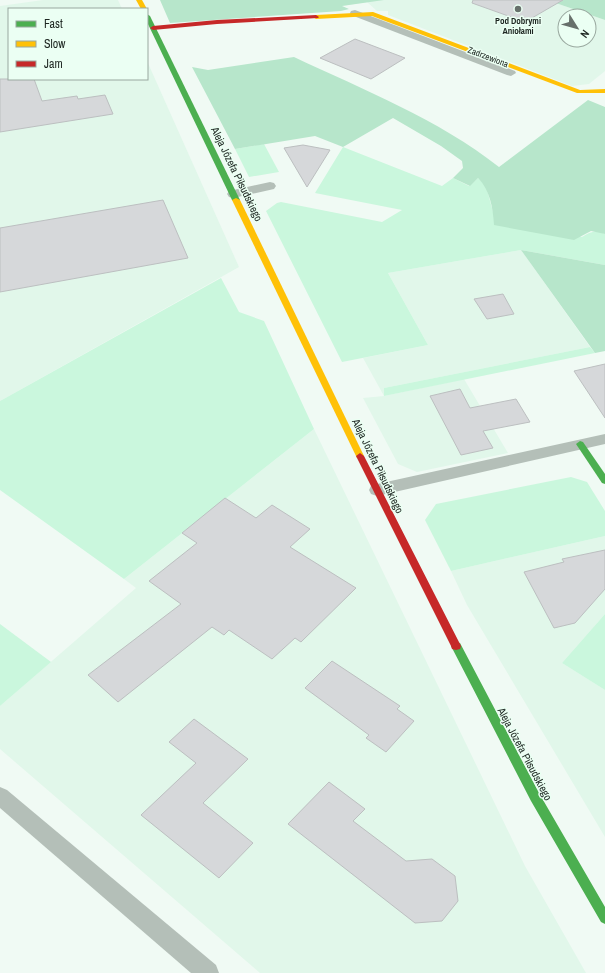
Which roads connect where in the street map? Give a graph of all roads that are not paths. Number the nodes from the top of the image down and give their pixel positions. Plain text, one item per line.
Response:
1 (355, 13) junction
2 (148, 18) edge
3 (153, 28) junction
4 (511, 73) dead end
5 (605, 91) edge
6 (270, 186) dead end
7 (233, 194) junction
8 (605, 439) edge
9 (580, 444) junction
10 (605, 481) edge
11 (376, 490) junction
12 (0, 796) edge
13 (605, 918) edge
14 (208, 973) edge

1 - 3 main road, Zadrzewiona
1 - 4 lane
1 - 5 main road, Zadrzewiona
2 - 3 main road, Aleja Józefa Piłsudskiego
3 - 7 main road, Aleja Józefa Piłsudskiego
6 - 7 lane
7 - 11 main road, Aleja Józefa Piłsudskiego
8 - 9 lane
9 - 10 main road
9 - 11 lane
11 - 13 main road, Aleja Józefa Piłsudskiego
12 - 14 lane

